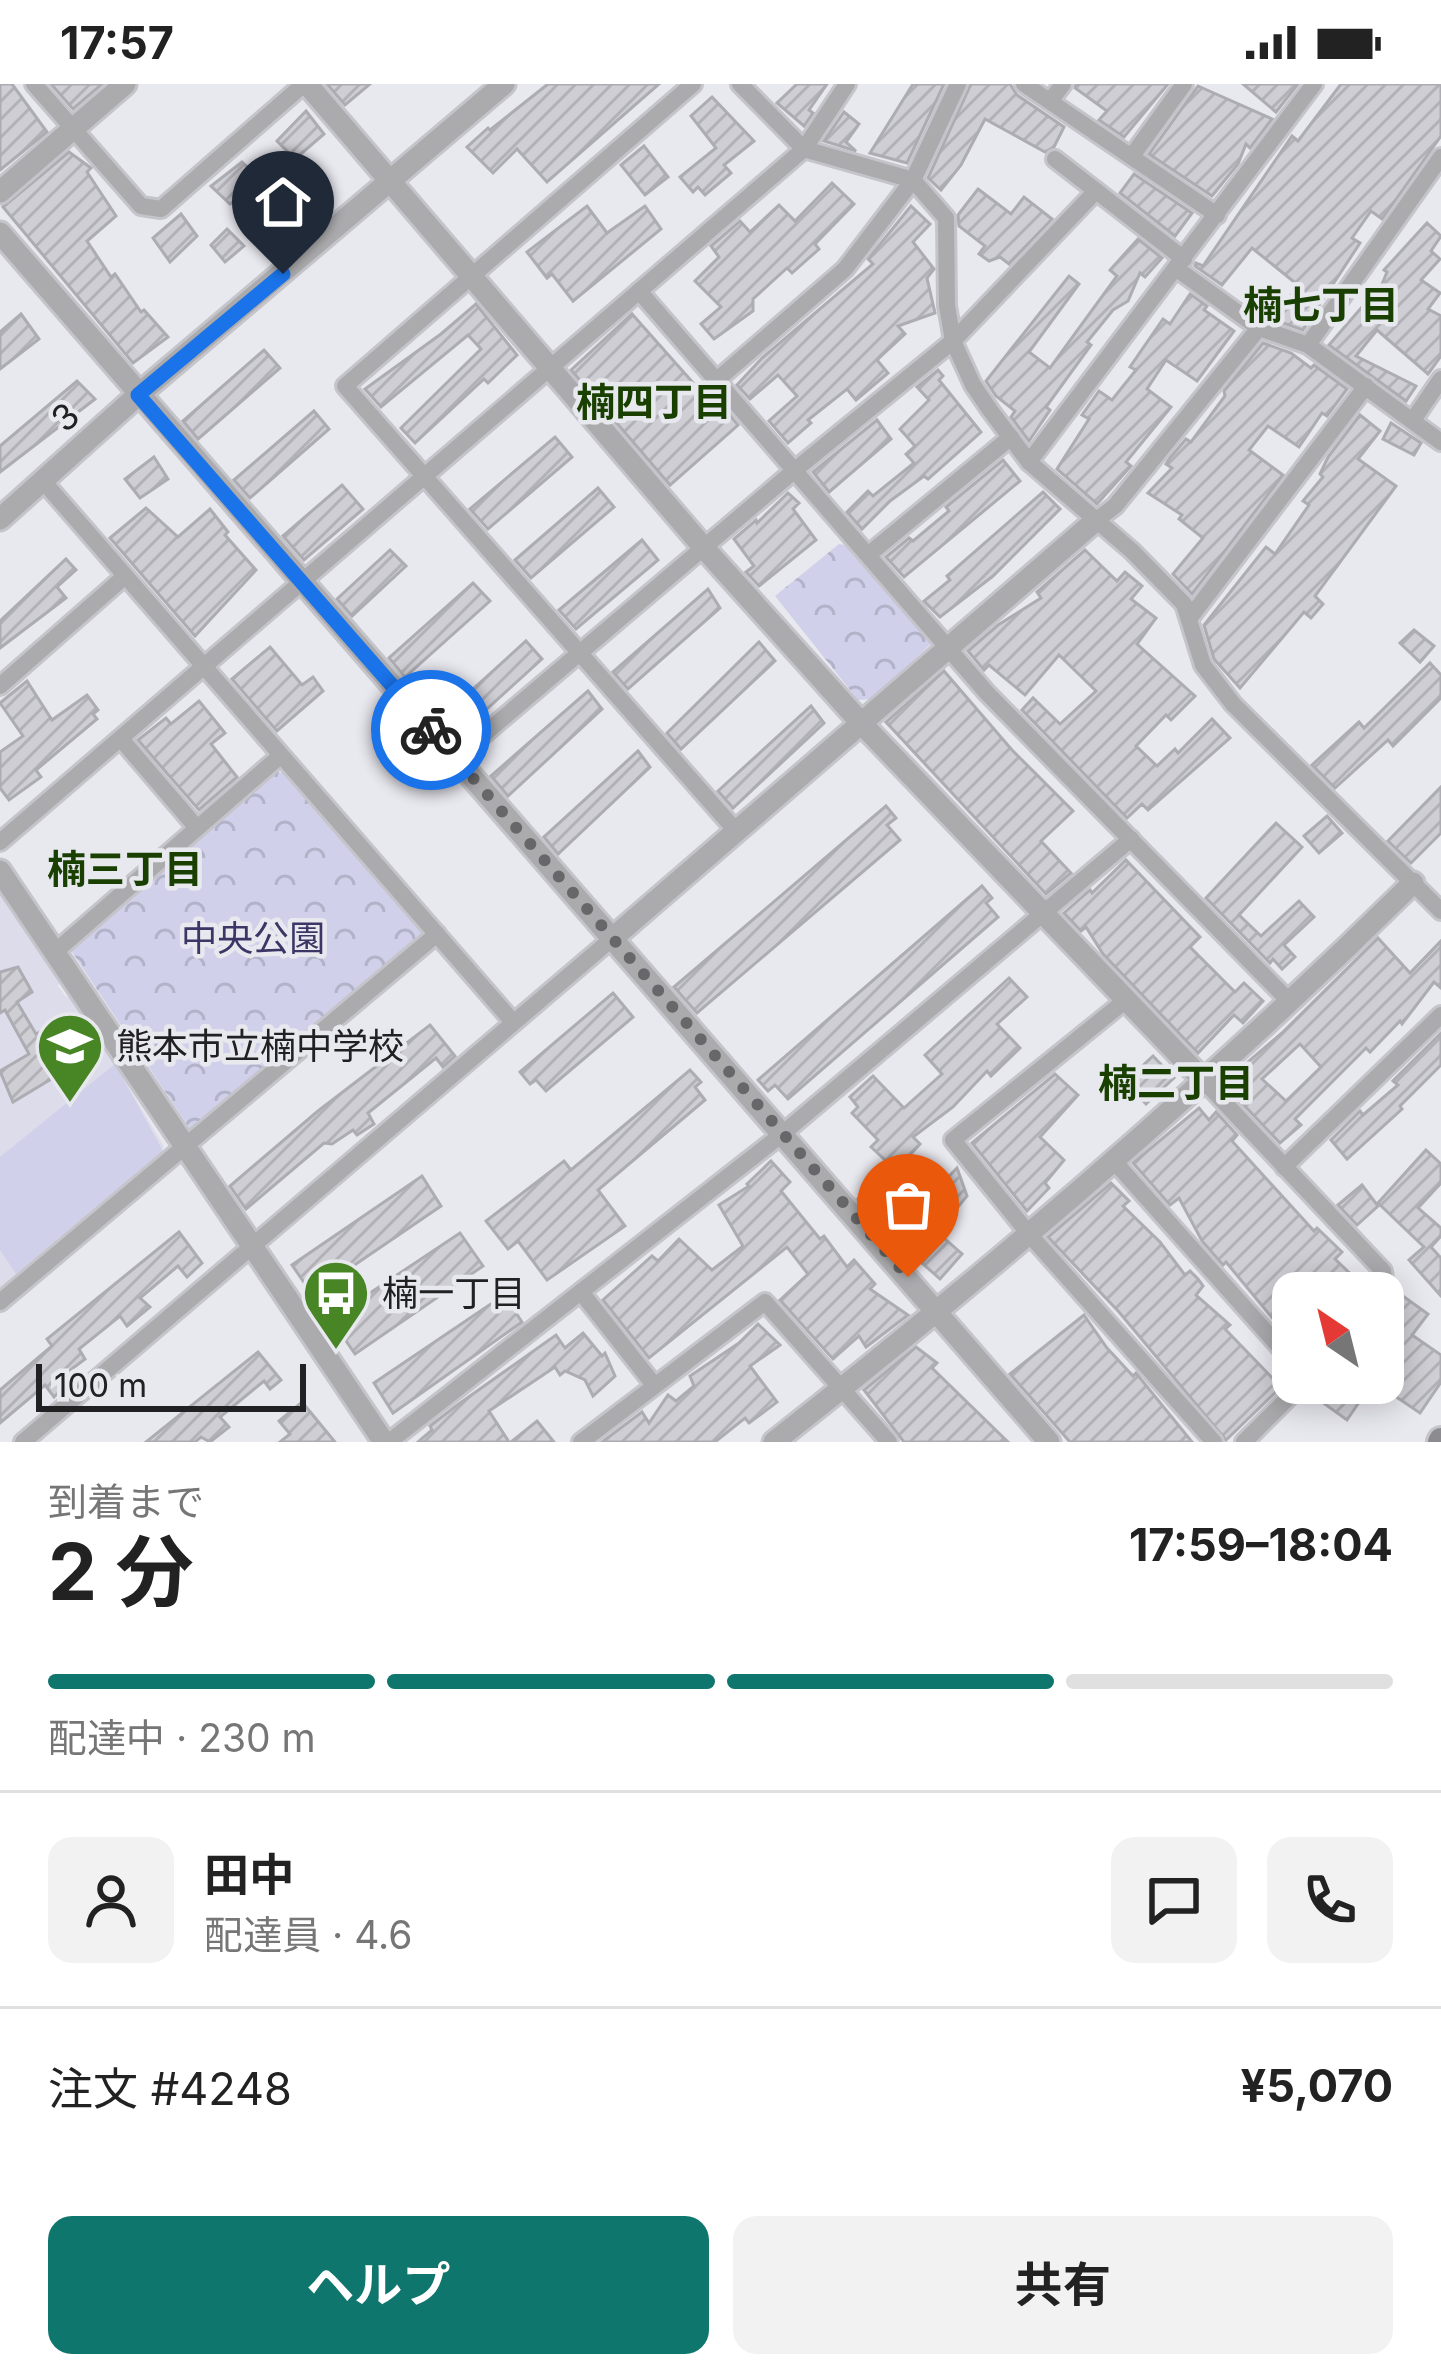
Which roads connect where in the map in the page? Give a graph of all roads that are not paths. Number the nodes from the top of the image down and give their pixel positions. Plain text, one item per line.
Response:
1 (34, 84) edge
2 (125, 84) edge
3 (306, 84) edge
4 (504, 84) edge
5 (693, 84) edge
6 (740, 84) edge
7 (847, 84) edge
8 (958, 84) edge
9 (1024, 84) edge
10 (1064, 84) edge
11 (1184, 84) edge
12 (1315, 84) edge
13 (1051, 100) junction
14 (71, 128) junction
15 (804, 149) junction
16 (1132, 156) junction
17 (1441, 157) edge
18 (1055, 159) dead end
19 (913, 180) junction
20 (391, 184) junction
21 (1096, 190) junction
22 (0, 192) edge
23 (1217, 215) junction
24 (0, 233) edge
25 (1180, 264) junction
26 (471, 277) junction
27 (639, 291) junction
28 (1259, 328) junction
29 (953, 341) junction
30 (1308, 345) junction
31 (550, 368) junction
32 (1441, 379) edge
33 (716, 380) junction
34 (1366, 386) junction
35 (138, 395) junction
36 (1413, 419) junction
37 (1011, 437) junction
38 (1441, 442) edge
39 (1029, 462) junction
40 (795, 470) junction
41 (423, 474) junction
42 (43, 482) junction
43 (0, 518) edge
44 (1094, 522) junction
45 (704, 548) junction
46 (868, 554) junction
47 (124, 577) junction
48 (299, 582) junction
49 (1189, 619) junction
50 (951, 647) junction
51 (580, 652) junction
52 (202, 667) junction
53 (0, 686) edge
54 (862, 724) junction
55 (121, 739) junction
56 (279, 757) junction
57 (456, 758) junction
58 (197, 828) junction
59 (737, 832) junction
60 (1131, 839) junction
61 (0, 842) edge
62 (0, 872) edge
63 (1413, 883) junction
64 (1441, 911) edge
65 (1042, 915) junction
66 (436, 934) junction
67 (614, 938) junction
68 (56, 951) junction
69 (1126, 1000) junction
70 (1289, 1001) junction
71 (1441, 1015) edge
72 (513, 1022) junction
73 (1205, 1082) junction
74 (781, 1135) junction
75 (185, 1148) junction
76 (1113, 1160) junction
77 (1284, 1167) junction
78 (1028, 1234) junction
79 (254, 1245) junction
80 (1383, 1272) edge
81 (581, 1292) junction
82 (0, 1302) edge
83 (939, 1312) junction
84 (1272, 1338) edge
85 (654, 1384) junction
86 (843, 1388) junction
87 (1282, 1404) edge
88 (23, 1442) edge
89 (387, 1442) edge
90 (580, 1442) edge
91 (774, 1442) edge
92 (890, 1442) edge
93 (1049, 1442) edge
94 (1214, 1442) edge
95 (1244, 1442) edge

1 - 14 street
2 - 14 street
3 - 14 street
3 - 20 street
4 - 20 street, 3
5 - 26 street
6 - 15 street
7 - 15 street
8 - 19 street
9 - 13 street
10 - 13 street
11 - 16 street
12 - 23 street
13 - 16 street
14 - 22 street
15 - 19 street
15 - 27 street
16 - 23 street
17 - 30 street
18 - 21 street
19 - 29 street
19 - 33 street
20 - 26 street
20 - 35 street, 3
21 - 25 street
21 - 29 street
23 - 25 street
24 - 35 street
25 - 28 street
25 - 39 street
26 - 31 street
26 - 41 street
27 - 31 street
27 - 33 street
28 - 30 street
28 - 44 street
29 - 37 street
29 - 40 street
30 - 34 street
31 - 41 street
31 - 45 street
32 - 36 street
33 - 40 street
34 - 36 street
34 - 49 street
35 - 42 street, 3
35 - 48 street
36 - 38 street
37 - 39 street
37 - 46 street
39 - 44 street
40 - 45 street
40 - 46 street
41 - 48 street
41 - 51 street
42 - 43 street, 3
42 - 47 street
44 - 49 street
44 - 50 street
45 - 51 street
45 - 54 street
46 - 50 street
47 - 52 street
47 - 53 street
48 - 52 street
48 - 57 street
49 - 63 street
50 - 54 street
50 - 60 street
51 - 57 street
51 - 59 street
52 - 55 street
52 - 56 street
54 - 59 street
54 - 65 street
55 - 58 street
55 - 61 street
56 - 58 street
56 - 66 street
57 - 67 street
58 - 68 street
59 - 67 street
60 - 65 street
60 - 70 street
62 - 68 street
63 - 64 street
63 - 70 street
65 - 69 street
65 - 74 street
66 - 72 street
66 - 75 street
67 - 72 street
67 - 74 street
68 - 75 street
69 - 73 street
69 - 78 street
70 - 73 street
71 - 77 street
72 - 79 street
73 - 76 street
73 - 77 street
74 - 81 street
74 - 83 street
75 - 79 street
75 - 82 street
76 - 78 street
76 - 84 street
77 - 80 street
78 - 83 street
78 - 94 street
79 - 88 street
79 - 89 street
81 - 85 street
81 - 89 street
83 - 86 street
83 - 93 street
85 - 86 street
85 - 90 street
86 - 91 street
86 - 92 street
87 - 95 street

